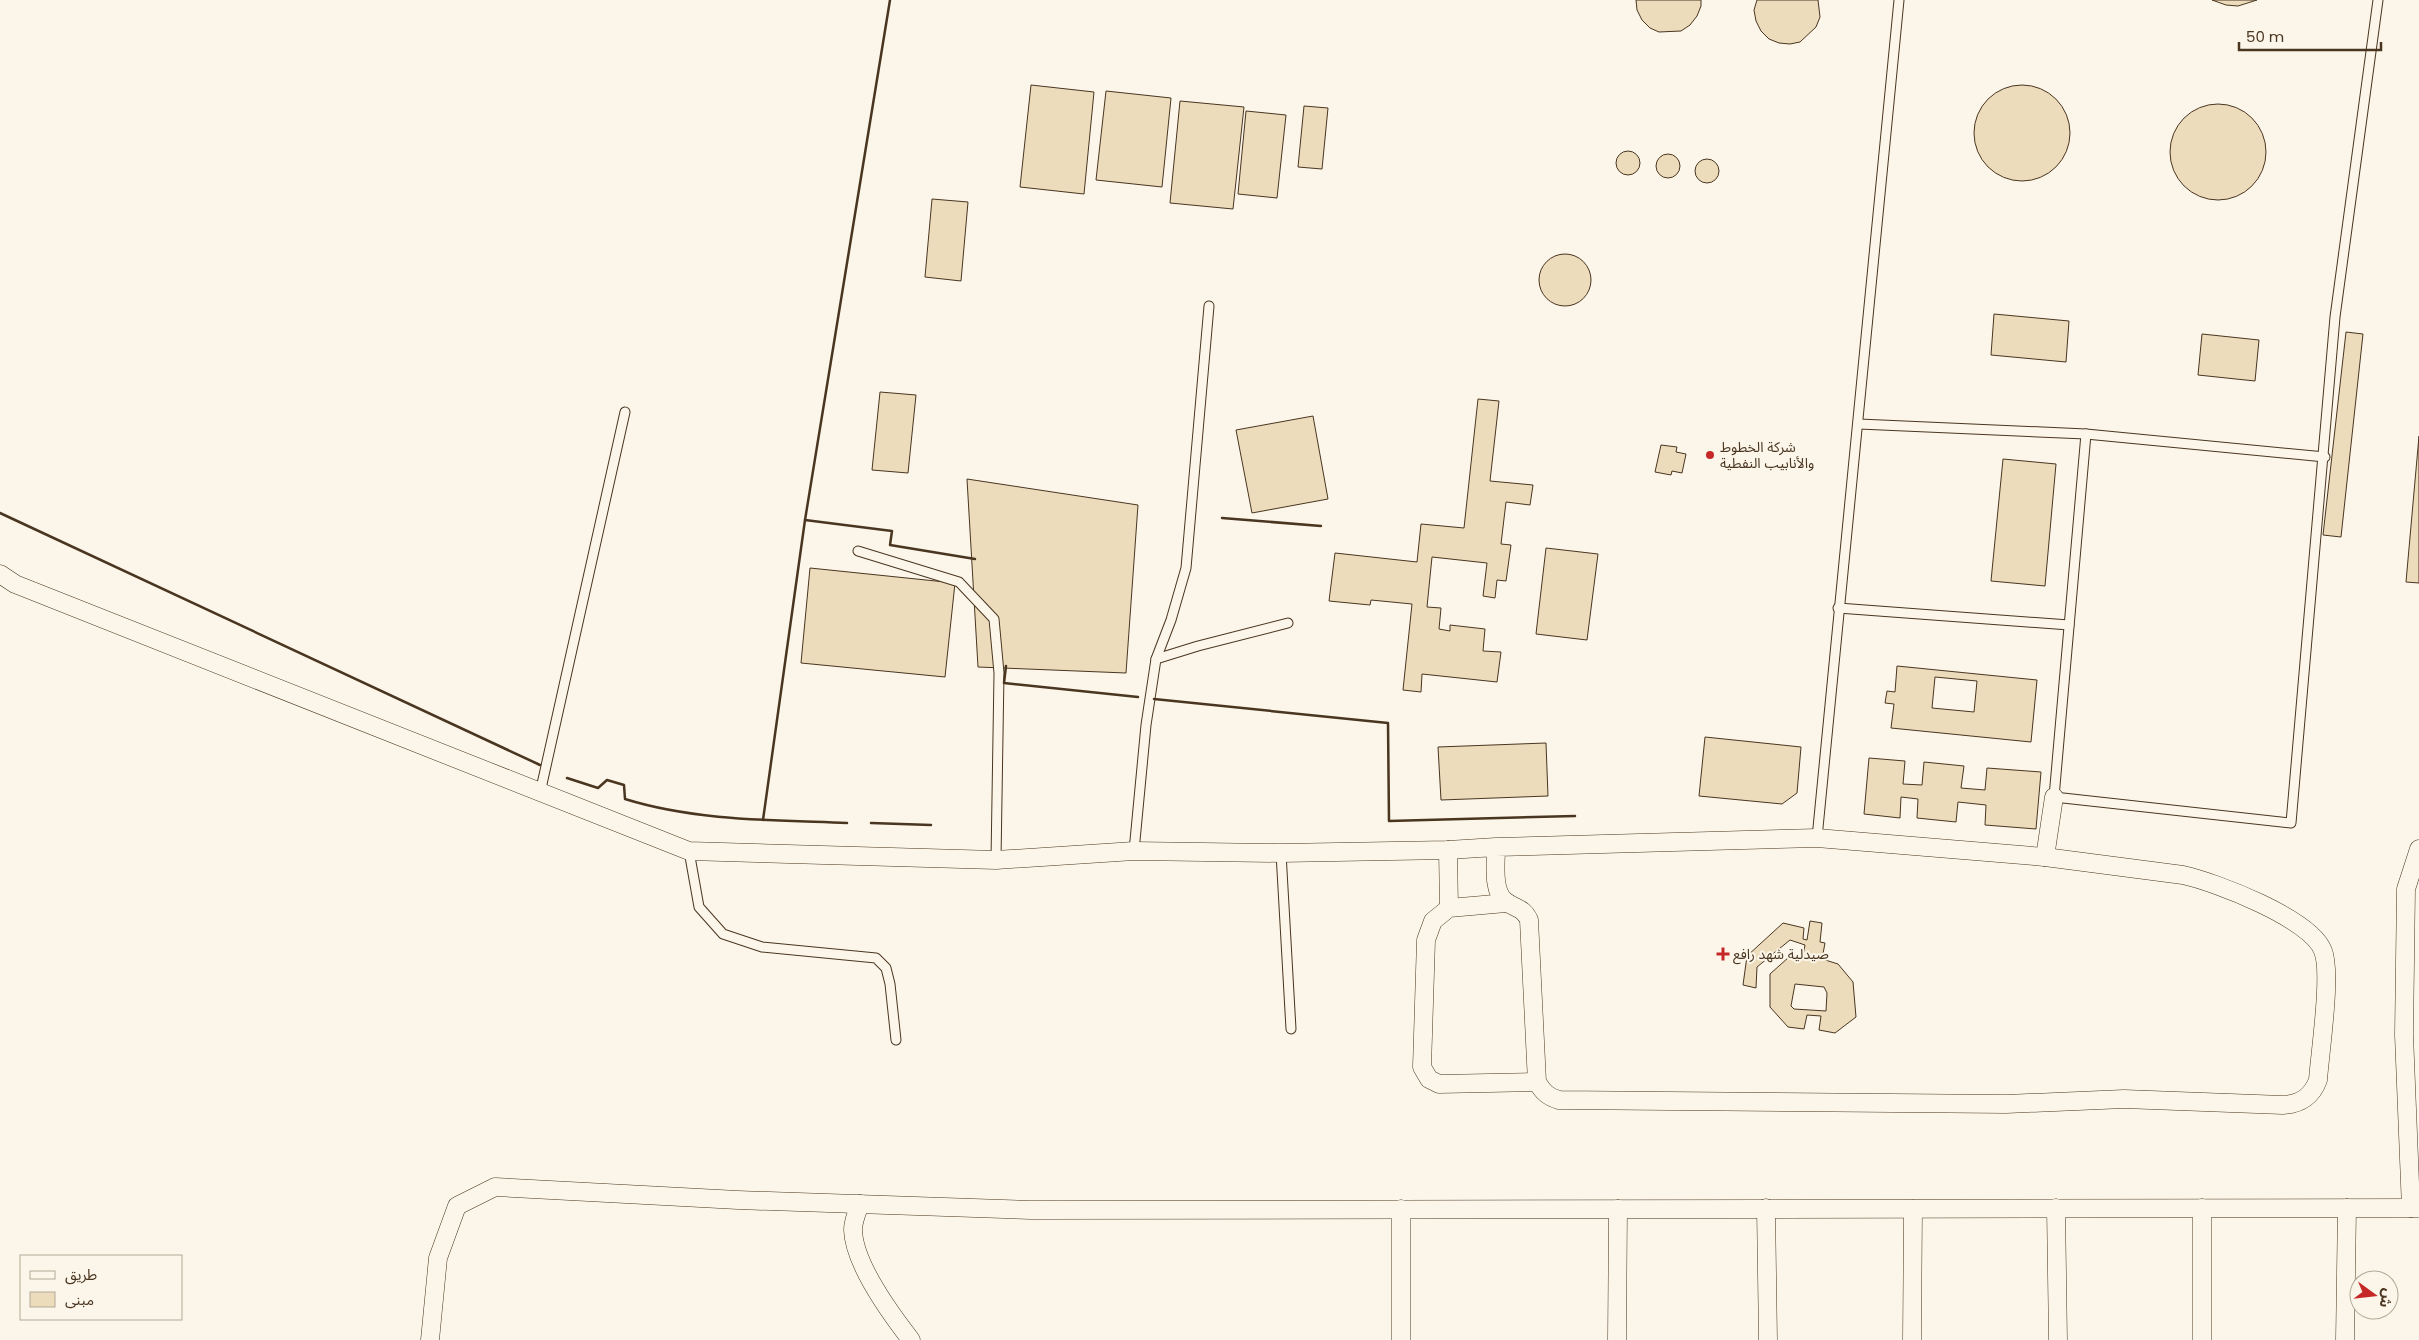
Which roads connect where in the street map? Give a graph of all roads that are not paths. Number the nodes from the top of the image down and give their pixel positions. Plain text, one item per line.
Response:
1 (1899, 0) edge
2 (2378, 0) edge
3 (1209, 306) dead end
4 (625, 412) dead end
5 (1859, 424) junction
6 (2086, 434) junction
7 (2325, 456) junction
8 (858, 551) dead end
9 (0, 574) edge
10 (1838, 608) junction
11 (1288, 623) dead end
12 (2069, 626) junction
13 (1156, 660) junction
14 (540, 793) junction
15 (2054, 797) junction
16 (1817, 838) junction
17 (1496, 847) junction
18 (2419, 849) edge
19 (1448, 850) junction
20 (689, 851) junction
21 (1134, 852) junction
22 (1281, 853) junction
23 (2046, 857) junction
24 (996, 860) junction
25 (1506, 903) junction
26 (1449, 908) junction
27 (1291, 1029) dead end
28 (896, 1040) dead end
29 (1537, 1082) junction
30 (860, 1204) junction
31 (1766, 1208) junction
32 (2056, 1208) junction
33 (2202, 1208) junction
34 (2346, 1208) junction
35 (2415, 1208) edge
36 (1401, 1209) junction
37 (1618, 1209) junction
38 (1912, 1209) junction
39 (430, 1340) edge
40 (911, 1340) edge
41 (1401, 1340) edge
42 (1617, 1340) edge
43 (1768, 1340) edge
44 (1912, 1340) edge
45 (2058, 1340) edge
46 (2202, 1340) edge
47 (2345, 1340) edge

1 - 5 lane
2 - 7 lane
3 - 13 lane
4 - 14 lane
5 - 6 lane
5 - 10 lane
6 - 7 lane
6 - 12 lane
7 - 15 lane
8 - 24 lane
9 - 14 street
10 - 12 lane
10 - 16 lane
11 - 13 lane
12 - 15 lane
13 - 21 lane
14 - 20 street
15 - 23 street
16 - 17 street
16 - 23 street
17 - 19 street
17 - 25 street
18 - 35 street
19 - 22 street
19 - 26 street
20 - 24 street
20 - 28 lane
21 - 22 street
21 - 24 street
22 - 27 lane
23 - 29 street
25 - 26 street
25 - 29 street
26 - 29 street
30 - 36 street
30 - 39 street
30 - 40 street
31 - 37 street
31 - 38 street
31 - 43 street
32 - 33 street
32 - 38 street
32 - 45 street
33 - 34 street
33 - 46 street
34 - 35 street
34 - 47 street
36 - 37 street
36 - 41 street
37 - 42 street
38 - 44 street

